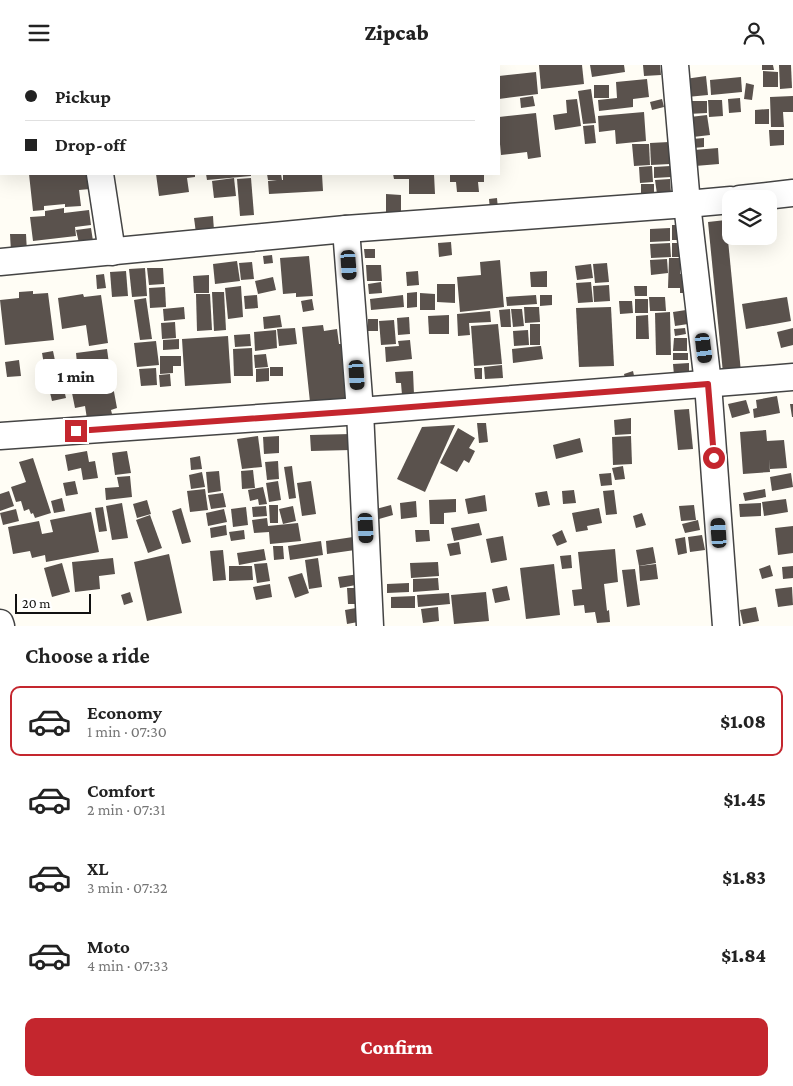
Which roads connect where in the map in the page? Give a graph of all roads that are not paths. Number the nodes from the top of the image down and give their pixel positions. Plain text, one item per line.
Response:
1 (675, 65) edge
2 (100, 175) edge
3 (793, 193) edge
4 (777, 195) edge
5 (722, 201) edge
6 (687, 204) junction
7 (346, 229) junction
8 (112, 253) junction
9 (0, 263) edge
10 (793, 377) edge
11 (708, 384) junction
12 (360, 411) junction
13 (0, 436) edge
14 (370, 626) edge
15 (726, 626) edge

1 - 6 street
2 - 8 street
3 - 4 street
5 - 6 street
6 - 7 street
6 - 11 street
7 - 8 street
7 - 12 street
8 - 9 street
10 - 11 street
11 - 12 street
11 - 15 street
12 - 13 street
12 - 14 street

